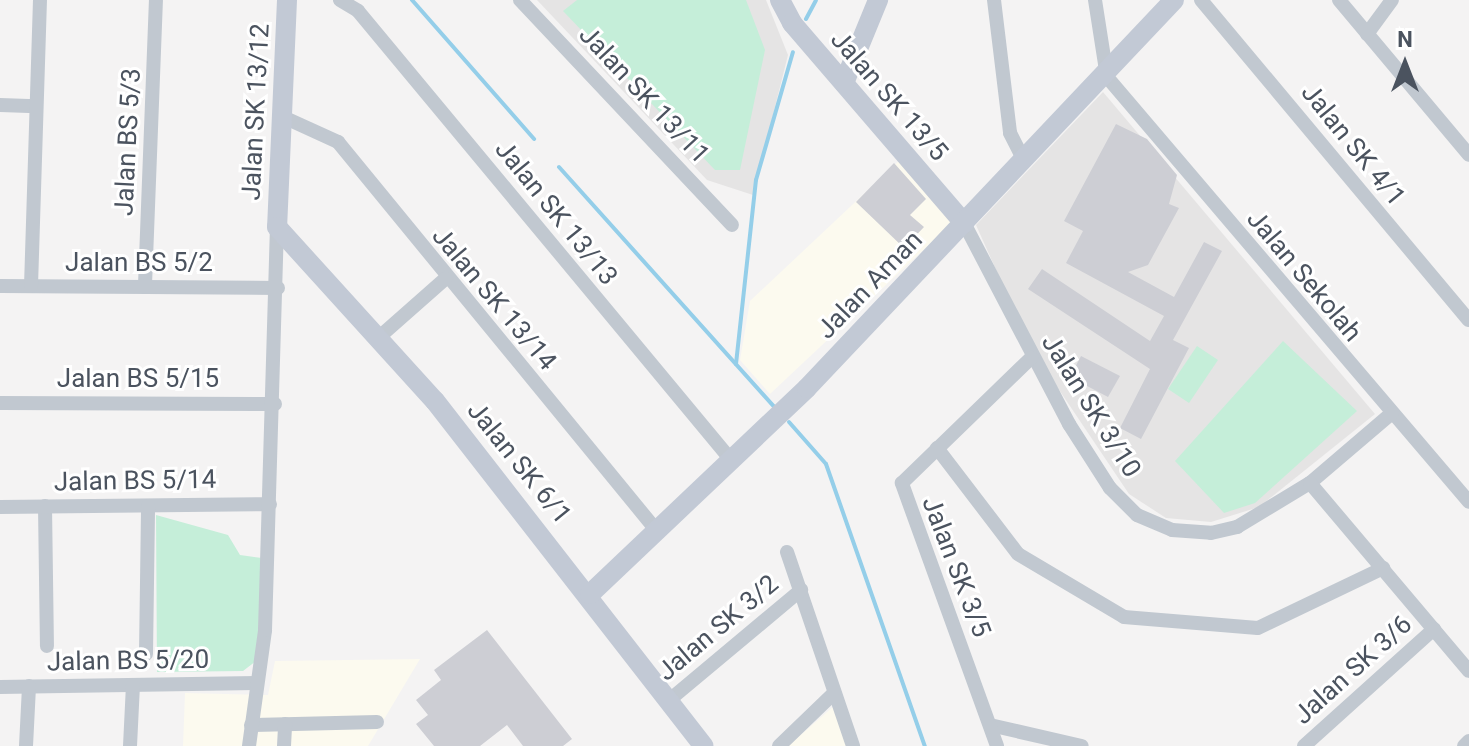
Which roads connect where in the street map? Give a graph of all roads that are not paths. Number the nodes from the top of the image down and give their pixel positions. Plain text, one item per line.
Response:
1 (40, 0) edge
2 (156, 0) edge
3 (287, 0) edge
4 (340, 0) edge
5 (520, 0) edge
6 (780, 0) edge
7 (878, 0) edge
8 (994, 0) edge
9 (1095, 0) edge
10 (1174, 0) edge
11 (1201, 0) edge
12 (1339, 0) edge
13 (1392, 0) edge
14 (1367, 34) junction
15 (1107, 77) junction
16 (844, 83) junction
17 (0, 105) edge
18 (36, 106) junction
19 (281, 116) junction
20 (1469, 155) edge
21 (1024, 160) junction
22 (964, 223) junction
23 (732, 225) dead end
24 (277, 227) junction
25 (445, 279) junction
26 (145, 285) junction
27 (0, 286) edge
28 (31, 286) junction
29 (278, 288) junction
30 (1469, 320) edge
31 (377, 339) junction
32 (1031, 358) junction
33 (0, 403) edge
34 (275, 404) junction
35 (1392, 413) junction
36 (937, 448) junction
37 (732, 461) junction
38 (1310, 483) junction
39 (1469, 502) edge
40 (270, 504) junction
41 (45, 506) junction
42 (148, 506) junction
43 (0, 507) edge
44 (657, 531) junction
45 (787, 552) dead end
46 (1383, 568) junction
47 (801, 590) junction
48 (590, 594) junction
49 (1434, 629) junction
50 (47, 646) dead end
51 (146, 654) dead end
52 (1469, 671) edge
53 (256, 683) junction
54 (133, 685) junction
55 (29, 686) junction
56 (0, 687) edge
57 (834, 693) junction
58 (667, 702) junction
59 (377, 722) dead end
60 (285, 724) junction
61 (251, 725) junction
62 (990, 725) junction
63 (1469, 741) edge
64 (26, 746) edge
65 (130, 746) edge
66 (249, 746) edge
67 (284, 746) edge
68 (704, 746) edge
69 (779, 746) edge
70 (853, 746) edge
71 (997, 746) edge
72 (1082, 746) edge
73 (1304, 746) edge
74 (1464, 746) edge

1 - 18 street
2 - 26 street, Jalan BS 5/3
3 - 19 street, Jalan SK 13/12
4 - 37 street, Jalan SK 13/13
5 - 23 street, Jalan SK 13/11
6 - 16 street, Jalan SK 13/5
7 - 16 street
8 - 21 street
9 - 15 street
10 - 15 street, Jalan Aman
11 - 30 street, Jalan SK 4/1
12 - 14 street
13 - 14 street
14 - 20 street
15 - 21 street, Jalan Aman
15 - 35 street, Jalan Sekolah
16 - 22 street, Jalan SK 13/5
17 - 18 street
18 - 28 street
19 - 24 street, Jalan SK 13/12
19 - 25 street, Jalan SK 13/14
21 - 22 street, Jalan Aman
22 - 32 street, Jalan SK 3/10
22 - 37 street, Jalan Aman
24 - 29 street
24 - 31 street, Jalan SK 6/1
25 - 31 street
25 - 44 street, Jalan SK 13/14
26 - 28 street, Jalan BS 5/2
26 - 29 street, Jalan BS 5/2
27 - 28 street, Jalan BS 5/2
29 - 34 street
31 - 48 street, Jalan SK 6/1
32 - 36 street, Jalan SK 3/5
32 - 38 street, Jalan SK 3/10
33 - 34 street, Jalan BS 5/15
34 - 40 street
35 - 38 street, Jalan SK 3/10
35 - 39 street, Jalan Sekolah
36 - 46 street
36 - 62 street, Jalan SK 3/5
37 - 44 street, Jalan Aman
38 - 46 street
40 - 42 street, Jalan BS 5/14
40 - 53 street
41 - 42 street, Jalan BS 5/14
41 - 43 street, Jalan BS 5/14
41 - 50 street
42 - 51 street
44 - 48 street, Jalan Aman
45 - 47 street, Jalan SK 3/2
46 - 49 street
47 - 57 street, Jalan SK 3/2
47 - 58 street, Jalan SK 3/2
48 - 58 street, Jalan SK 6/1
49 - 52 street
49 - 73 street, Jalan SK 3/6
53 - 54 street, Jalan BS 5/20
53 - 61 street
54 - 55 street, Jalan BS 5/20
54 - 65 street
55 - 56 street, Jalan BS 5/20
55 - 64 street
57 - 69 street
57 - 70 street, Jalan SK 3/2
58 - 68 street, Jalan SK 6/1
59 - 60 street
60 - 61 street
60 - 67 street
61 - 66 street
62 - 71 street, Jalan SK 3/5
62 - 72 street
63 - 74 street

